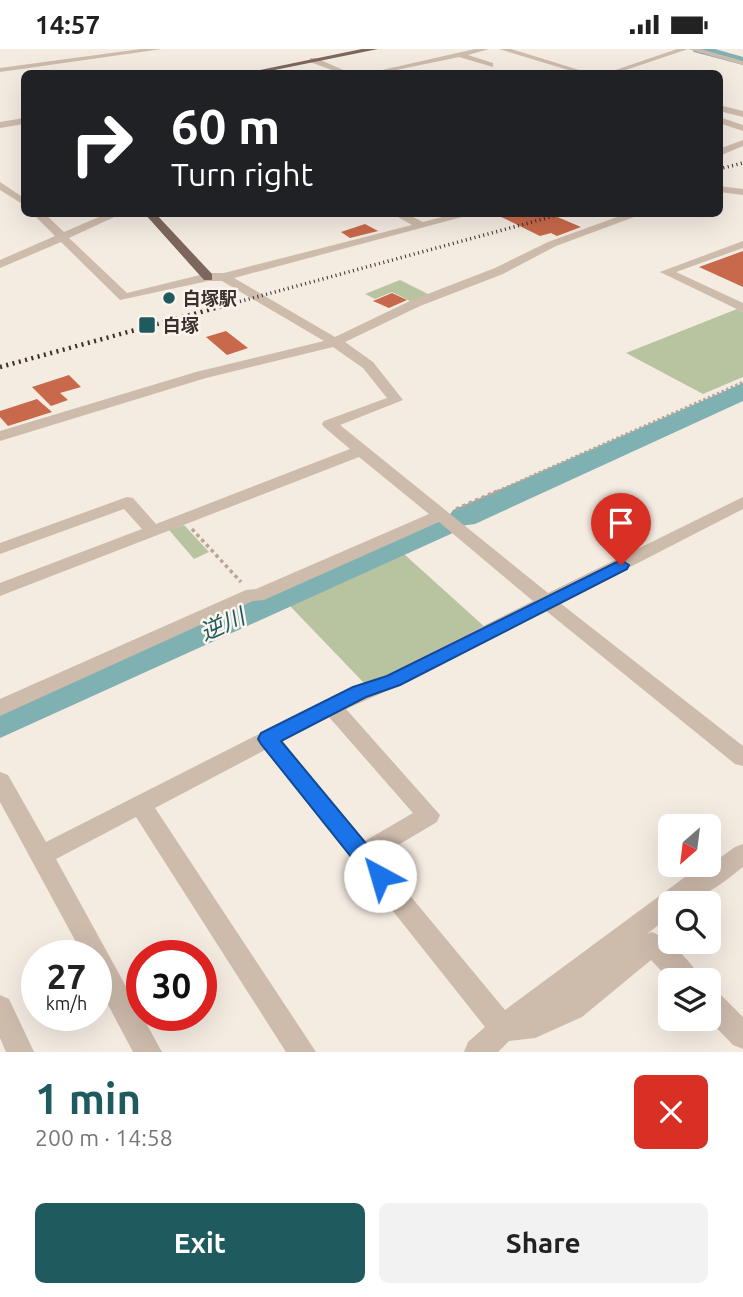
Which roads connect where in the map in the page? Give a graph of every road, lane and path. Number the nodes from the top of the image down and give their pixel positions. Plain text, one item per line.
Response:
1 (158, 49) edge
2 (374, 49) edge
3 (444, 49) edge
4 (485, 49) edge
5 (503, 49) edge
6 (684, 49) edge
7 (691, 49) edge
8 (707, 49) edge
9 (460, 54) junction
10 (743, 58) edge
11 (313, 60) junction
12 (490, 65) dead end
13 (0, 70) edge
14 (265, 70) edge
15 (338, 70) edge
16 (387, 70) edge
17 (575, 70) edge
18 (620, 70) edge
19 (723, 109) edge
20 (743, 114) edge
21 (723, 115) edge
22 (723, 121) edge
23 (743, 121) edge
24 (21, 122) edge
25 (0, 125) edge
26 (743, 128) edge
27 (723, 133) edge
28 (743, 136) edge
29 (743, 143) edge
30 (723, 151) edge
31 (0, 185) edge
32 (723, 190) edge
33 (743, 192) edge
34 (21, 200) edge
35 (41, 217) edge
36 (108, 217) edge
37 (153, 217) edge
38 (404, 217) edge
39 (457, 217) edge
40 (629, 217) edge
41 (422, 226) junction
42 (61, 237) junction
43 (743, 244) edge
44 (0, 264) edge
45 (208, 277) junction
46 (224, 277) junction
47 (743, 308) edge
48 (335, 342) junction
49 (743, 382) edge
50 (0, 436) edge
51 (362, 450) junction
52 (743, 502) edge
53 (441, 515) junction
54 (183, 519) junction
55 (153, 531) junction
56 (0, 549) edge
57 (0, 590) edge
58 (252, 594) junction
59 (548, 603) junction
60 (331, 706) junction
61 (0, 708) edge
62 (268, 739) junction
63 (743, 758) edge
64 (0, 781) edge
65 (140, 804) junction
66 (743, 854) edge
67 (41, 855) junction
68 (362, 855) junction
69 (87, 940) edge
70 (676, 968) edge
71 (112, 986) edge
72 (0, 1008) edge
73 (721, 1013) edge
74 (503, 1028) junction
75 (743, 1036) edge
76 (20, 1052) edge
77 (148, 1052) edge
78 (302, 1052) edge
79 (478, 1052) edge

1 - 13 street
2 - 11 main road
3 - 9 street
4 - 9 street
5 - 17 street
6 - 18 street
7 - 10 street
8 - 10 street
9 - 12 street
9 - 16 street
11 - 14 main road
11 - 15 street
19 - 20 street
21 - 23 street
22 - 26 street
24 - 25 street
27 - 28 street
29 - 30 street
31 - 34 street
32 - 33 street
35 - 42 street
36 - 42 street
37 - 45 main road
38 - 41 street
39 - 41 street
40 - 48 street
41 - 46 street
42 - 44 street
42 - 45 street
43 - 47 street
45 - 46 street
46 - 48 street
48 - 50 street
48 - 51 street
49 - 53 path
51 - 53 street
51 - 54 street
52 - 59 street
53 - 58 street
53 - 59 street
54 - 55 street
54 - 58 path
55 - 56 street
55 - 57 street
58 - 61 street
59 - 60 street
59 - 63 street
60 - 62 street
60 - 68 street
62 - 65 street
62 - 68 street
64 - 67 street
65 - 67 street
65 - 78 street
66 - 74 street
67 - 69 street
68 - 74 street
70 - 74 street
71 - 77 street
72 - 76 street
73 - 75 street
74 - 79 street

